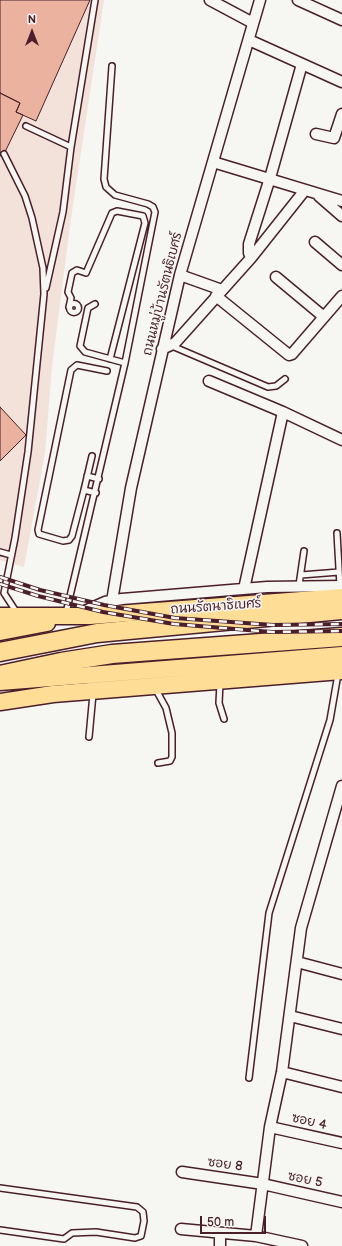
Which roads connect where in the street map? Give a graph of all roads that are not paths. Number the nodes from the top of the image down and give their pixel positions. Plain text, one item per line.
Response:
1 (96, 0) edge
2 (210, 0) edge
3 (260, 0) edge
4 (298, 0) edge
5 (342, 20) edge
6 (253, 23) junction
7 (249, 40) junction
8 (302, 64) junction
9 (112, 66) dead end
10 (342, 82) edge
11 (342, 114) edge
12 (26, 126) dead end
13 (316, 134) dead end
14 (71, 147) junction
15 (4, 154) dead end
16 (213, 162) junction
17 (270, 178) junction
18 (305, 190) junction
19 (316, 193) junction
20 (342, 201) edge
21 (342, 216) edge
22 (315, 242) dead end
23 (251, 258) junction
24 (342, 265) edge
25 (180, 275) junction
26 (276, 277) dead end
27 (218, 293) junction
28 (44, 294) junction
29 (342, 296) edge
30 (95, 304) dead end
31 (69, 307) junction
32 (73, 312) junction
33 (86, 317) junction
34 (324, 317) junction
35 (172, 346) junction
36 (162, 349) junction
37 (110, 359) junction
38 (125, 363) junction
39 (107, 371) dead end
40 (284, 379) dead end
41 (209, 381) dead end
42 (282, 412) junction
43 (342, 440) edge
44 (92, 456) dead end
45 (87, 476) junction
46 (99, 479) junction
47 (84, 490) junction
48 (96, 493) junction
49 (337, 533) dead end
50 (304, 551) dead end
51 (0, 552) edge
52 (11, 555) junction
53 (339, 572) junction
54 (300, 580) junction
55 (244, 589) junction
56 (341, 590) edge
57 (112, 601) junction
58 (342, 610) edge
59 (0, 616) edge
60 (20, 616) junction
61 (69, 616) junction
62 (90, 616) junction
63 (0, 632) edge
64 (342, 637) edge
65 (0, 652) edge
66 (342, 655) edge
67 (340, 671) edge
68 (0, 675) edge
69 (220, 681) junction
70 (0, 682) edge
71 (154, 686) junction
72 (94, 692) junction
73 (0, 702) edge
74 (224, 719) dead end
75 (89, 736) dead end
76 (158, 763) dead end
77 (342, 786) edge
78 (297, 962) junction
79 (342, 974) edge
80 (290, 1016) junction
81 (342, 1028) edge
82 (282, 1072) junction
83 (249, 1078) dead end
84 (342, 1086) edge
85 (270, 1127) junction
86 (342, 1143) edge
87 (182, 1172) dead end
88 (263, 1184) junction
89 (0, 1188) edge
90 (342, 1202) edge
91 (181, 1229) dead end
92 (0, 1230) edge
93 (220, 1233) junction
94 (256, 1236) junction
95 (220, 1246) edge
96 (302, 1246) edge

1 - 14 lane
2 - 6 street
3 - 6 street, ถนนหมู่บ้านรัตนธิเบศร์
4 - 5 street
6 - 7 street, ถนนหมู่บ้านรัตนธิเบศร์
7 - 8 street
7 - 16 street, ถนนหมู่บ้านรัตนธิเบศร์
8 - 10 street
8 - 17 street
9 - 38 lane
11 - 13 street
12 - 14 lane
14 - 28 lane
15 - 28 lane
16 - 17 street
16 - 25 street, ถนนหมู่บ้านรัตนธิเบศร์
17 - 18 street
17 - 23 street
18 - 19 street
18 - 23 street
19 - 20 street
19 - 21 street
22 - 24 street
23 - 27 street
25 - 27 street
25 - 36 street, ถนนหมู่บ้านรัตนธิเบศร์
26 - 34 street
27 - 34 street
27 - 35 street
28 - 52 lane
29 - 34 street
30 - 33 lane
31 - 32 lane
31 - 32 lane
31 - 37 lane
32 - 33 lane
33 - 37 lane
35 - 36 street
35 - 40 lane
36 - 57 street, ถนนหมู่บ้านรัตนธิเบศร์
37 - 38 lane
38 - 46 lane
39 - 47 lane
41 - 42 street
42 - 43 street
42 - 55 street
44 - 45 lane
45 - 46 lane
45 - 47 lane
46 - 48 lane
47 - 48 lane
48 - 61 lane
49 - 53 lane
50 - 54 lane
51 - 52 lane
52 - 60 lane
53 - 54 lane
53 - 56 lane
54 - 55 street
54 - 56 street
55 - 57 street
56 - 62 main road, ถนนรัตนาธิเบศร์
57 - 61 street
58 - 65 highway
59 - 60 main road
60 - 61 main road
61 - 62 main road
62 - 63 main road
64 - 68 highway
66 - 70 main road
67 - 69 main road
67 - 83 lane
69 - 71 main road
69 - 74 lane
71 - 72 main road
71 - 76 lane
72 - 73 main road
72 - 75 lane
77 - 78 street
78 - 79 street
78 - 80 street
80 - 81 street
80 - 82 street
82 - 84 street
82 - 85 street
85 - 86 street, ซอย 4
85 - 88 street
87 - 88 street, ซอย 8
88 - 90 street, ซอย 5
88 - 94 street
89 - 92 lane
91 - 93 street
93 - 94 street
93 - 95 street
94 - 96 street

